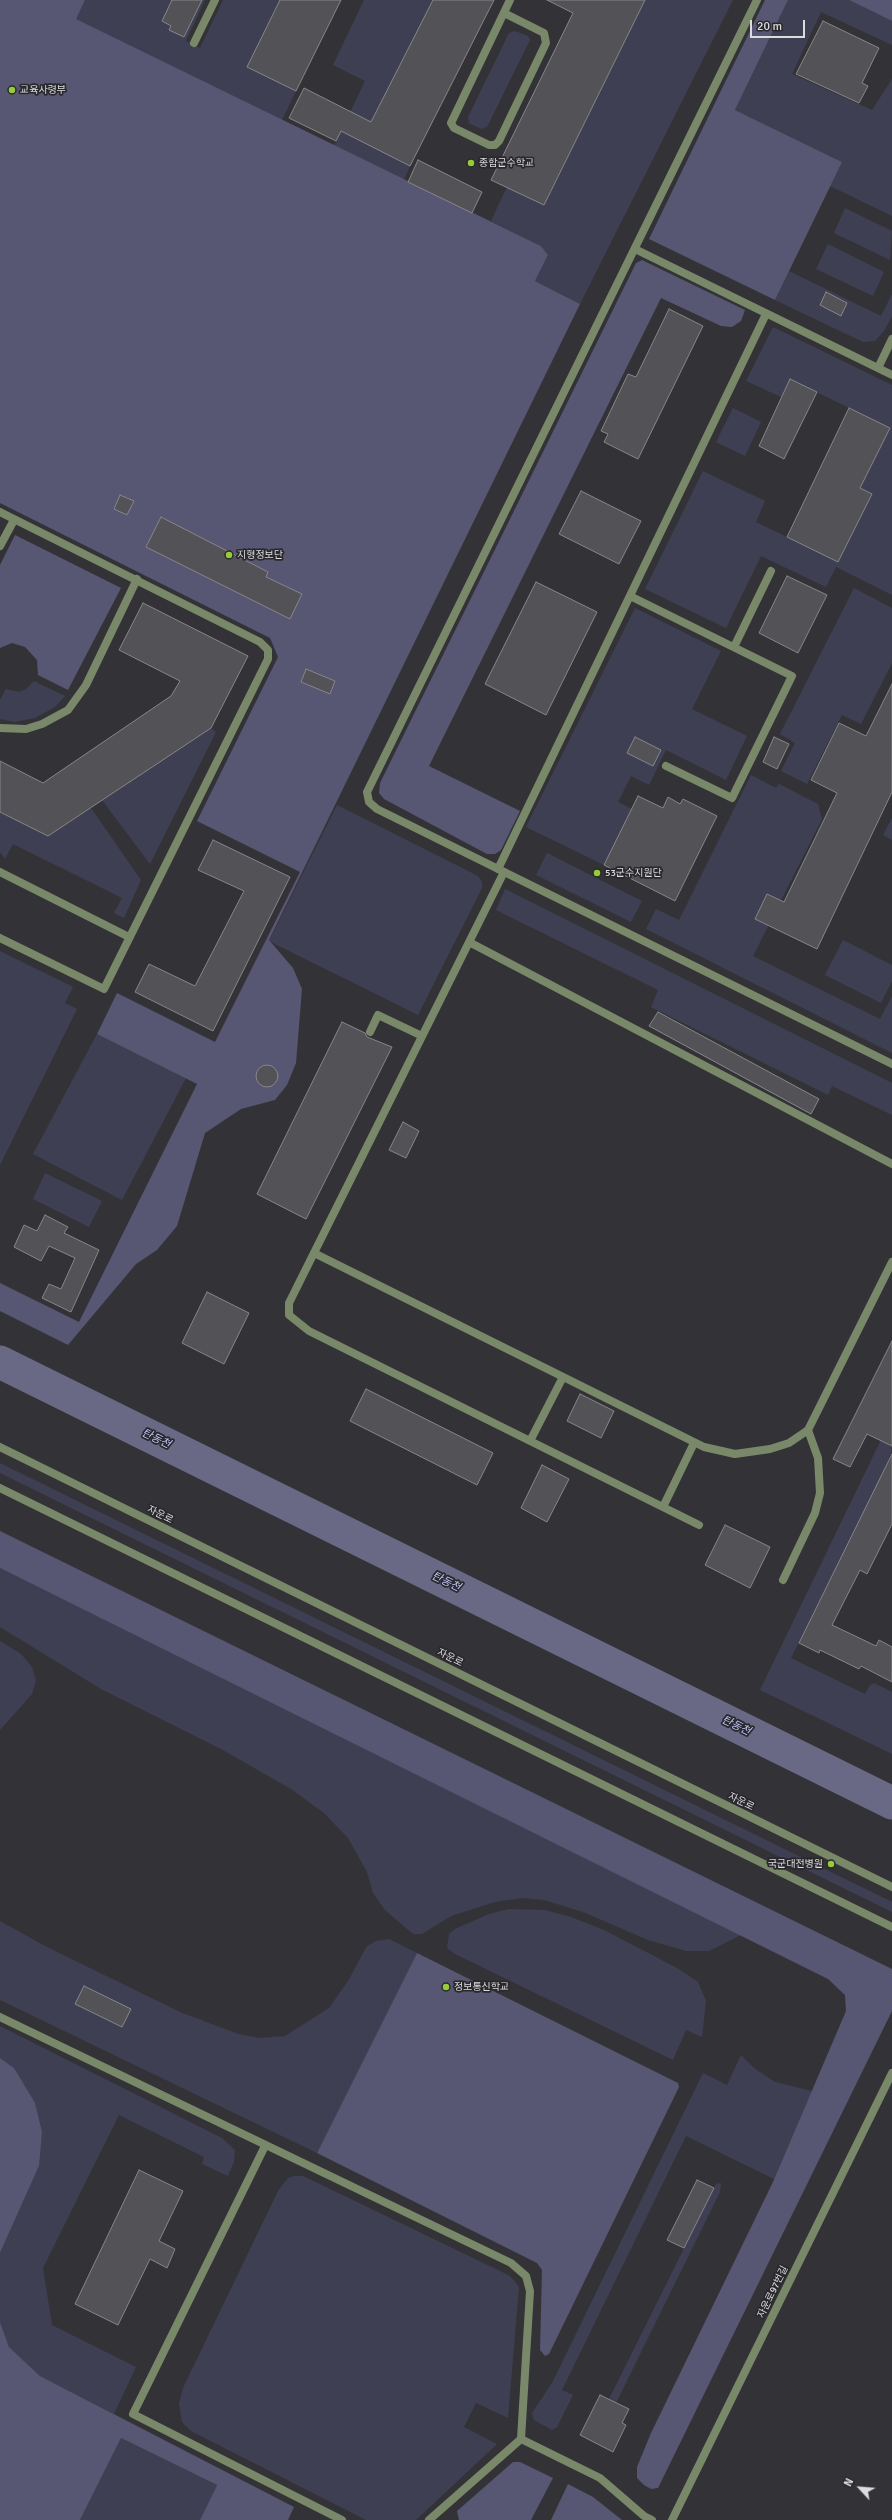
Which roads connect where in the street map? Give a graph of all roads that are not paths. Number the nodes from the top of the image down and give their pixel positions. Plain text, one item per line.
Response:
1 (215, 0) edge
2 (510, 0) edge
3 (757, 0) edge
4 (504, 14) junction
5 (194, 43) dead end
6 (635, 249) junction
7 (766, 314) junction
8 (892, 339) edge
9 (878, 368) junction
10 (892, 375) edge
11 (0, 512) edge
12 (14, 520) junction
13 (0, 546) edge
14 (771, 571) dead end
15 (137, 580) junction
16 (630, 596) junction
17 (734, 647) junction
18 (0, 728) edge
19 (666, 766) dead end
20 (501, 871) junction
21 (0, 872) edge
22 (129, 937) junction
23 (0, 938) edge
24 (469, 942) junction
25 (370, 1032) dead end
26 (422, 1036) junction
27 (892, 1064) edge
28 (892, 1164) edge
29 (314, 1253) junction
30 (892, 1262) edge
31 (563, 1377) junction
32 (808, 1430) junction
33 (530, 1441) junction
34 (694, 1443) junction
35 (0, 1447) edge
36 (0, 1488) edge
37 (663, 1507) junction
38 (700, 1525) dead end
39 (783, 1580) dead end
40 (892, 1887) edge
41 (892, 1928) edge
42 (0, 2017) edge
43 (892, 2073) edge
44 (265, 2146) junction
45 (522, 2439) junction
46 (342, 2520) edge
47 (429, 2520) edge
48 (652, 2520) edge
49 (672, 2520) edge

1 - 5 street
2 - 4 street
3 - 6 street
4 - 4 street
6 - 7 street
6 - 20 street
7 - 9 street
7 - 16 street
8 - 9 street
9 - 10 street
11 - 12 street
12 - 13 street
12 - 15 street
14 - 17 street
15 - 18 street
15 - 22 street
16 - 17 street
16 - 20 street
17 - 19 street
20 - 24 street
20 - 27 street
21 - 22 street
22 - 23 street
24 - 26 street
24 - 28 street
25 - 26 street
26 - 29 street
29 - 31 street
29 - 33 street
30 - 32 street
31 - 33 street
31 - 34 street
32 - 34 street
32 - 39 street
33 - 37 street
34 - 37 street
35 - 40 street, 자운로
36 - 41 street
37 - 38 street
42 - 44 street
43 - 49 street, 자운로97번길
44 - 45 street
44 - 46 street
45 - 47 street
45 - 48 street

